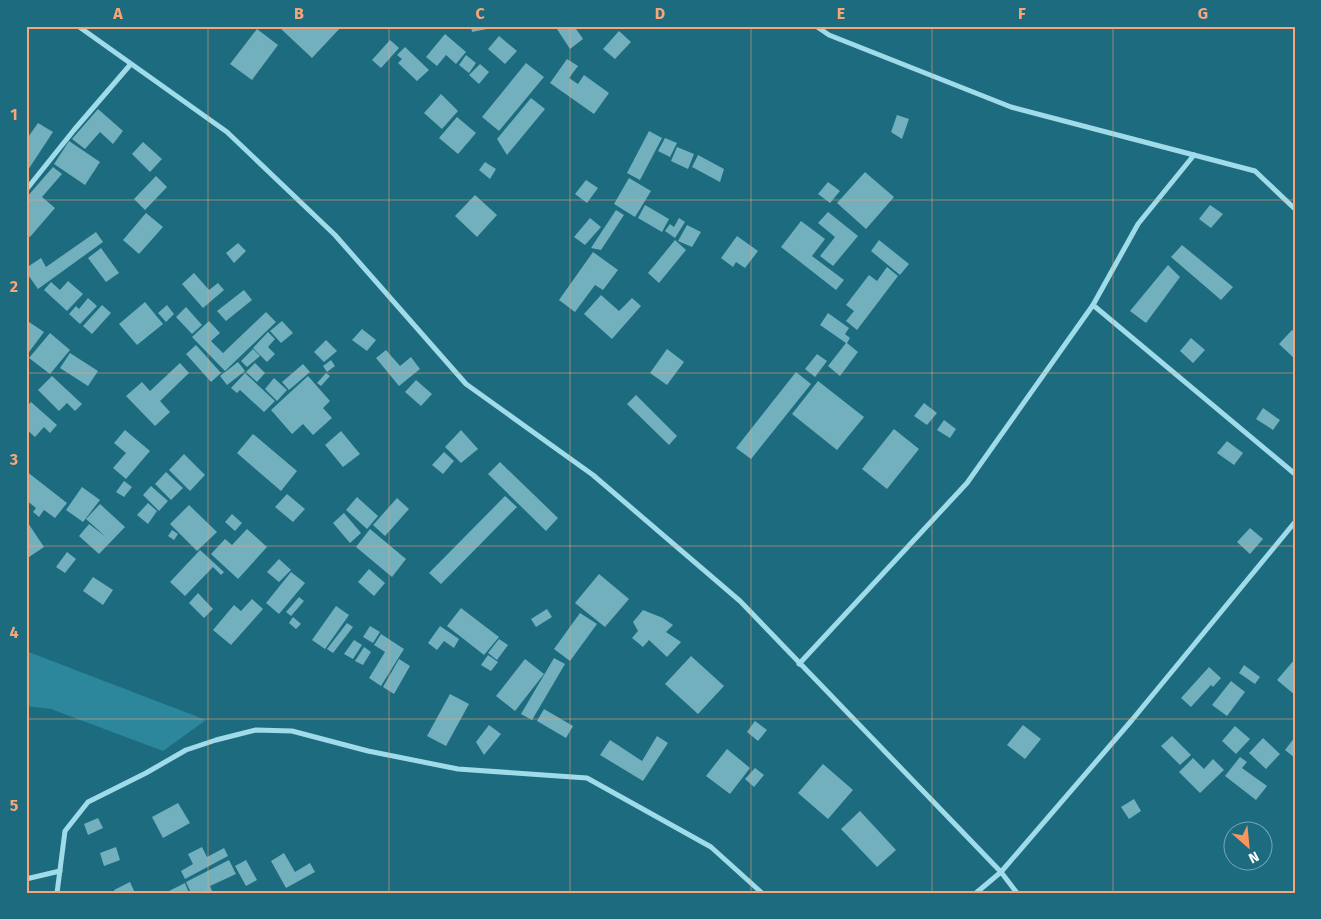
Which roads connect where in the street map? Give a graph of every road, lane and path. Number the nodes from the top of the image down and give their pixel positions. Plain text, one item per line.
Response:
1 (78, 26) edge
2 (816, 26) edge
3 (130, 65) junction
4 (1194, 155) junction
5 (26, 190) edge
6 (1295, 209) edge
7 (1093, 305) junction
8 (1295, 474) edge
9 (1295, 522) edge
10 (799, 664) junction
11 (60, 871) junction
12 (1001, 872) junction
13 (26, 879) edge
14 (57, 893) edge
15 (762, 893) edge
16 (976, 893) edge
17 (1017, 893) edge

1 - 3 street
2 - 4 street
3 - 5 street
3 - 10 street
4 - 6 street
4 - 7 street
7 - 8 street
7 - 10 street
9 - 12 street
10 - 12 street
11 - 13 street
11 - 14 street
11 - 15 street
12 - 16 street
12 - 17 street

